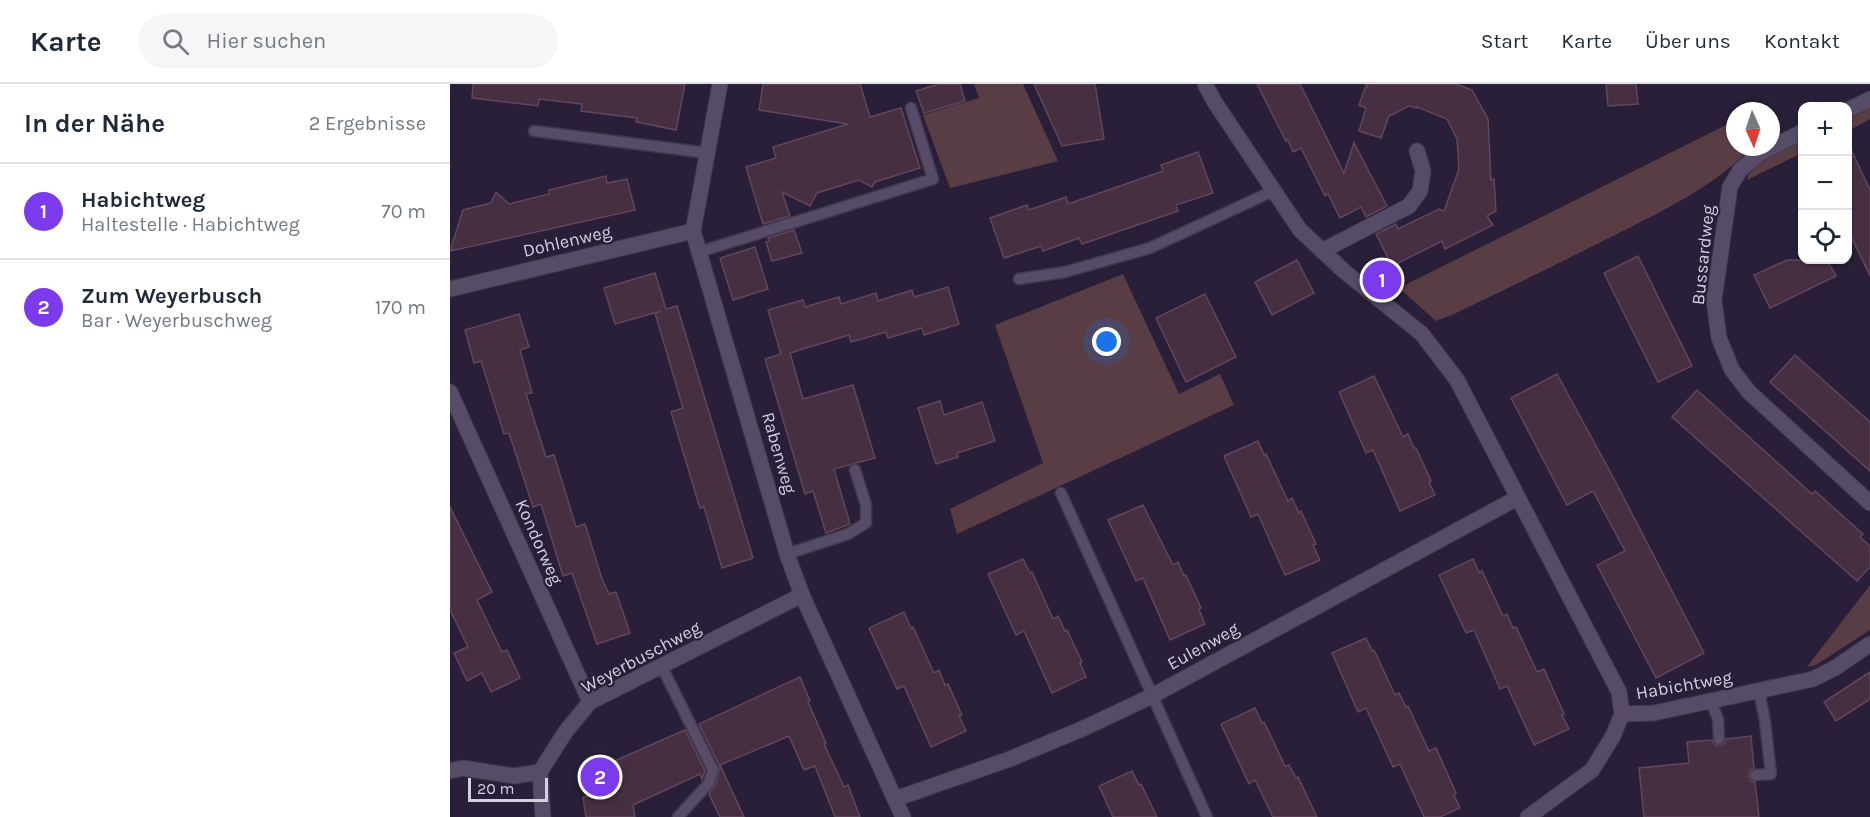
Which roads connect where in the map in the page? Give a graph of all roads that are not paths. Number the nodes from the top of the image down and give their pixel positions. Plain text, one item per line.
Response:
1 (720, 84) edge
2 (1205, 84) edge
3 (1870, 99) edge
4 (911, 108) dead end
5 (1852, 108) edge
6 (534, 131) dead end
7 (1798, 134) edge
8 (1417, 152) dead end
9 (708, 153) junction
10 (1273, 191) junction
11 (693, 231) junction
12 (1322, 251) junction
13 (699, 252) junction
14 (1019, 279) dead end
15 (450, 289) edge
16 (451, 397) edge
17 (855, 470) dead end
18 (1061, 493) dead end
19 (1517, 498) junction
20 (1870, 502) edge
21 (787, 554) junction
22 (802, 595) junction
23 (1870, 644) edge
24 (662, 667) junction
25 (1759, 691) junction
26 (1152, 696) junction
27 (590, 702) junction
28 (1711, 702) junction
29 (1622, 714) junction
30 (1719, 739) dead end
31 (450, 771) edge
32 (540, 772) junction
33 (1755, 775) dead end
34 (895, 799) junction
35 (543, 817) edge
36 (678, 817) edge
37 (903, 817) edge
38 (1207, 817) edge
39 (1528, 817) edge

1 - 9 street, Rabenweg
2 - 10 street, Habichtweg
3 - 5 street
4 - 13 lane
6 - 9 lane
7 - 20 street, Bussardweg
8 - 12 street
9 - 11 street, Rabenweg
10 - 12 street, Habichtweg
10 - 14 lane
11 - 13 street, Rabenweg
11 - 15 street, Dohlenweg
12 - 19 street, Habichtweg
13 - 21 street, Rabenweg
16 - 27 street, Kondorweg
17 - 21 lane
18 - 26 lane
19 - 26 street, Eulenweg
19 - 29 street, Habichtweg
21 - 22 street, Rabenweg
22 - 24 street, Weyerbuschweg
22 - 34 street, Rabenweg
23 - 25 street, Habichtweg
24 - 27 street, Weyerbuschweg
24 - 36 lane
25 - 28 street, Habichtweg
25 - 33 lane
26 - 34 street, Eulenweg
26 - 38 lane
27 - 32 street, Weyerbuschweg
28 - 29 street, Habichtweg
28 - 30 lane
29 - 39 street
31 - 32 street
32 - 35 street
34 - 37 street, Rabenweg

